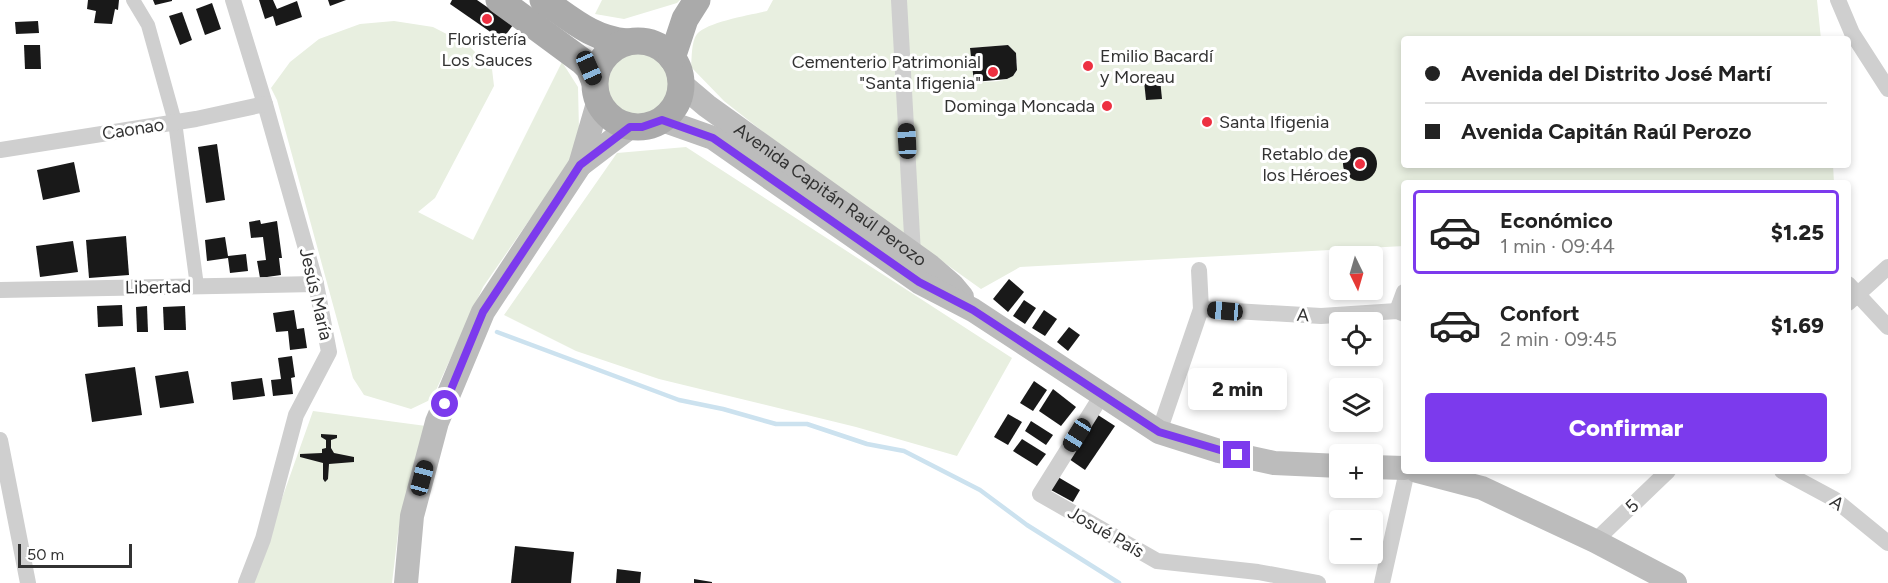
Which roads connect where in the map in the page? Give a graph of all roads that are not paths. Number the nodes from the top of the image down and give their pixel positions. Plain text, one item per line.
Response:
1 (133, 0) edge
2 (233, 0) edge
3 (500, 0) edge
4 (899, 0) edge
5 (1838, 0) edge
6 (547, 3) edge
7 (691, 9) edge
8 (636, 42) junction
9 (672, 58) junction
10 (592, 81) junction
11 (681, 84) junction
12 (1888, 89) edge
13 (265, 104) junction
14 (662, 120) junction
15 (175, 122) junction
16 (630, 127) junction
17 (0, 150) edge
18 (580, 165) junction
19 (1888, 267) edge
20 (921, 268) junction
21 (1199, 270) dead end
22 (316, 284) junction
23 (197, 286) junction
24 (0, 290) edge
25 (1851, 294) edge
26 (1201, 309) junction
27 (1400, 313) edge
28 (1888, 327) edge
29 (1102, 395) junction
30 (1159, 432) junction
31 (0, 440) edge
32 (1329, 466) edge
33 (1383, 468) edge
34 (1401, 470) edge
35 (4, 474) edge
36 (1405, 474) edge
37 (1428, 474) edge
38 (1665, 474) edge
39 (1788, 474) edge
40 (1595, 541) junction
41 (1888, 543) edge
42 (28, 583) edge
43 (246, 583) edge
44 (406, 583) edge
45 (1318, 583) edge
46 (1382, 583) edge
47 (1675, 583) edge

1 - 15 street
2 - 13 street, Jesús María
3 - 10 main road
4 - 20 street
5 - 12 street
6 - 8 main road
7 - 8 main road
7 - 9 main road
8 - 9 main road
8 - 10 main road
9 - 11 main road
10 - 16 main road
10 - 18 main road
11 - 14 main road
11 - 20 main road, Avenida Capitán Raúl Perozo
13 - 15 street, Caonao
13 - 22 street, Jesús María
14 - 16 main road
14 - 20 main road, Avenida Capitán Raúl Perozo
15 - 17 street, Caonao
15 - 23 street
16 - 18 main road
18 - 44 main road
19 - 25 street
20 - 29 main road, Avenida Capitán Raúl Perozo
21 - 26 street
22 - 23 street, Libertad
22 - 43 street, Jesús María
23 - 24 street, Libertad
25 - 28 street
26 - 27 street, A
26 - 30 street
29 - 30 main road, Avenida Capitán Raúl Perozo
29 - 45 street, Josué País
30 - 32 main road, Avenida Capitán Raúl Perozo
31 - 35 street
33 - 34 main road
35 - 42 street
36 - 46 street
37 - 40 main road
38 - 40 street, 5
39 - 41 street, A
40 - 47 main road

